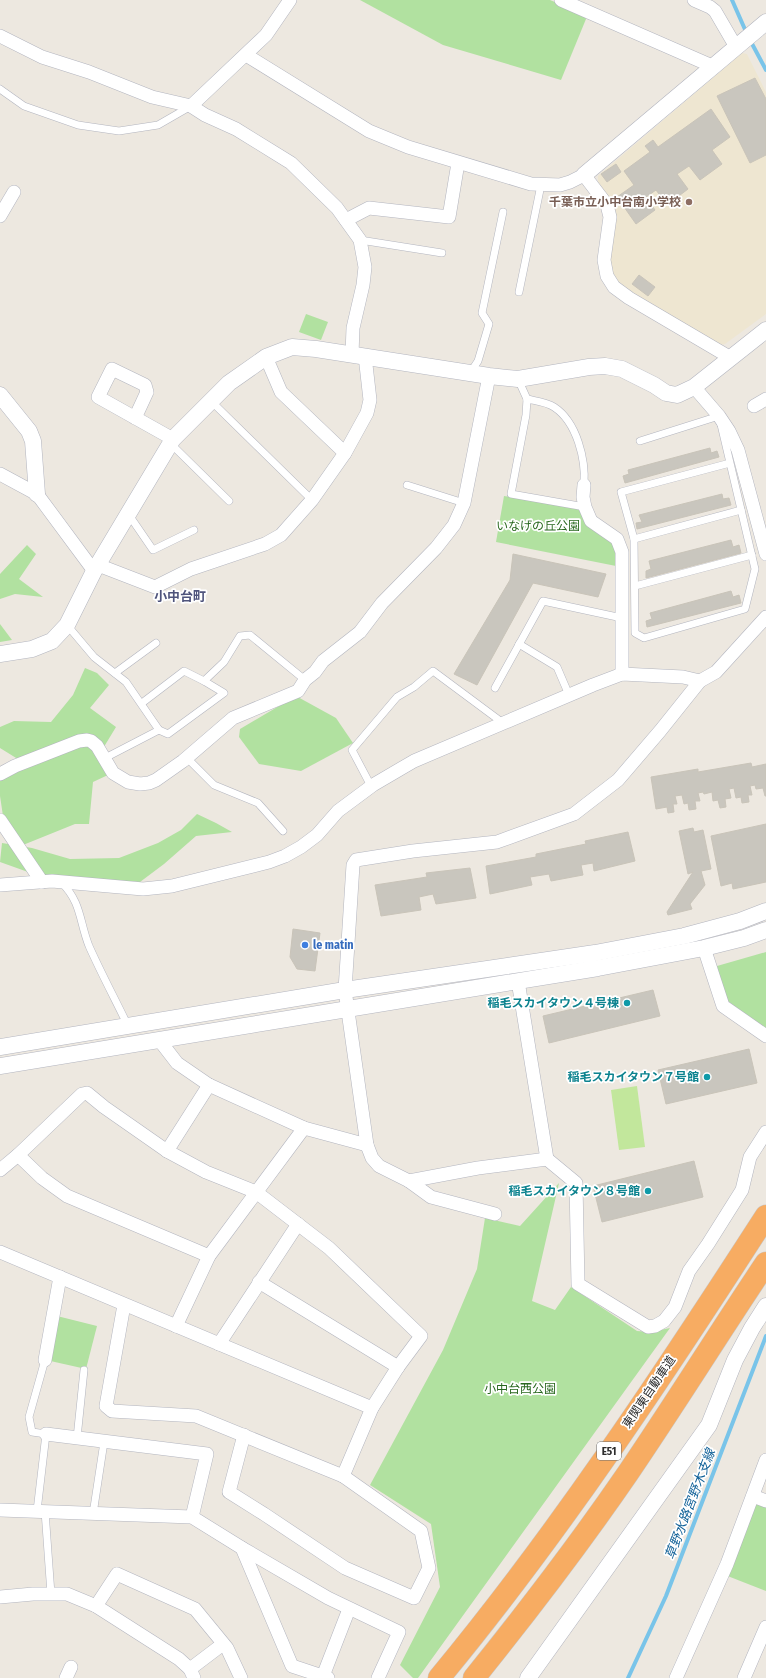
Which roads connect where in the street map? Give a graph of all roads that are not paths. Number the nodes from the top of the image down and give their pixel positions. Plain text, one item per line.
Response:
1 (290, 0) edge
2 (561, 0) edge
3 (694, 0) edge
4 (766, 22) edge
5 (0, 36) edge
6 (736, 47) junction
7 (246, 55) junction
8 (712, 66) junction
9 (0, 89) edge
10 (191, 106) junction
11 (458, 163) junction
12 (584, 175) junction
13 (542, 185) junction
14 (14, 192) dead end
15 (503, 212) dead end
16 (0, 216) edge
17 (346, 220) junction
18 (360, 240) junction
19 (442, 253) dead end
20 (519, 292) dead end
21 (766, 330) edge
22 (358, 355) junction
23 (266, 357) junction
24 (730, 358) junction
25 (470, 373) junction
26 (489, 376) junction
27 (518, 379) junction
28 (694, 387) junction
29 (0, 395) edge
30 (527, 399) junction
31 (766, 399) edge
32 (211, 401) junction
33 (754, 406) dead end
34 (719, 416) junction
35 (135, 418) dead end
36 (640, 441) dead end
37 (172, 442) junction
38 (345, 453) junction
39 (730, 463) junction
40 (0, 474) edge
41 (407, 485) dead end
42 (584, 485) joint
43 (37, 494) junction
44 (312, 500) junction
45 (229, 501) dead end
46 (464, 503) junction
47 (585, 508) junction
48 (741, 510) junction
49 (129, 514) junction
50 (194, 530) dead end
51 (634, 539) junction
52 (766, 554) edge
53 (752, 555) junction
54 (96, 568) junction
55 (635, 586) junction
56 (766, 617) edge
57 (622, 618) junction
58 (67, 625) junction
59 (156, 643) dead end
60 (519, 644) junction
61 (0, 654) edge
62 (114, 673) junction
63 (622, 674) junction
64 (305, 680) junction
65 (700, 680) junction
66 (204, 681) junction
67 (495, 688) dead end
68 (569, 695) junction
69 (142, 704) junction
70 (503, 723) junction
71 (159, 730) junction
72 (105, 758) junction
73 (187, 758) junction
74 (0, 774) edge
75 (371, 786) junction
76 (0, 820) edge
77 (283, 831) dead end
78 (42, 882) junction
79 (60, 882) junction
80 (0, 885) edge
81 (766, 911) edge
82 (766, 930) edge
83 (704, 948) junction
84 (518, 982) junction
85 (345, 990) junction
86 (347, 1009) junction
87 (128, 1026) junction
88 (766, 1036) edge
89 (160, 1041) junction
90 (0, 1047) edge
91 (0, 1066) edge
92 (209, 1085) junction
93 (304, 1128) junction
94 (766, 1132) edge
95 (367, 1145) junction
96 (167, 1151) junction
97 (18, 1155) junction
98 (547, 1159) junction
99 (0, 1170) edge
100 (409, 1181) junction
101 (256, 1192) junction
102 (495, 1214) dead end
103 (766, 1216) edge
104 (298, 1224) junction
105 (0, 1252) edge
106 (209, 1256) junction
107 (766, 1263) edge
108 (60, 1277) junction
109 (260, 1282) junction
110 (124, 1304) junction
111 (766, 1306) edge
112 (176, 1326) junction
113 (219, 1344) junction
114 (45, 1360) joint
115 (398, 1367) junction
116 (84, 1370) dead end
117 (372, 1408) junction
118 (46, 1434) junction
119 (244, 1435) junction
120 (77, 1438) junction
121 (104, 1442) junction
122 (766, 1460) edge
123 (343, 1476) junction
124 (753, 1496) junction
125 (766, 1501) edge
126 (0, 1510) edge
127 (41, 1511) junction
128 (93, 1514) junction
129 (192, 1518) junction
130 (242, 1548) junction
131 (51, 1594) junction
132 (0, 1597) edge
133 (96, 1606) junction
134 (349, 1609) junction
135 (766, 1627) edge
136 (223, 1644) junction
137 (192, 1673) edge
138 (325, 1677) edge
139 (241, 1678) edge
140 (378, 1678) edge
141 (439, 1678) edge
142 (474, 1678) edge
143 (528, 1678) edge
144 (676, 1678) edge
145 (744, 1678) edge

1 - 7 street
2 - 8 street
3 - 6 street
4 - 6 street
5 - 10 street
6 - 8 street
7 - 10 street
7 - 11 street
8 - 12 street
9 - 10 lane
10 - 17 street
11 - 13 street
11 - 17 street
12 - 13 street
12 - 24 street
13 - 20 lane
14 - 16 street
15 - 25 lane
17 - 18 street
18 - 19 lane
18 - 22 street
21 - 24 street
22 - 23 street
22 - 25 street
22 - 38 street
23 - 32 street
23 - 38 street
24 - 28 street
25 - 26 street
26 - 27 street
26 - 46 street
27 - 28 street
27 - 30 lane
28 - 34 street
29 - 43 street
30 - 42 lane
30 - 47 lane
31 - 33 street
32 - 37 street
32 - 44 lane
34 - 36 lane
34 - 39 lane
34 - 52 street
35 - 37 street
37 - 45 lane
37 - 49 street
38 - 44 street
39 - 48 lane
39 - 51 lane
40 - 43 street
41 - 46 lane
42 - 47 street
43 - 54 street
44 - 54 street
46 - 64 street
47 - 57 street
48 - 51 lane
48 - 53 lane
49 - 50 lane
49 - 54 street
51 - 55 lane
53 - 55 lane
53 - 55 lane
54 - 58 street
56 - 65 street
57 - 60 lane
57 - 63 street
58 - 61 street
58 - 62 lane
59 - 62 lane
60 - 67 lane
60 - 68 lane
62 - 69 lane
63 - 65 street
63 - 68 street
64 - 66 lane
64 - 73 street
65 - 85 street
66 - 69 lane
66 - 71 lane
68 - 70 street
69 - 71 lane
70 - 75 street
70 - 75 lane
71 - 72 lane
72 - 73 street
72 - 74 street
73 - 77 lane
75 - 79 street
76 - 78 street
78 - 79 street
78 - 80 street
79 - 87 lane
81 - 85 street
82 - 83 street
83 - 84 street
83 - 88 street
84 - 86 street
84 - 98 street
85 - 86 street
85 - 87 street
86 - 89 street
86 - 95 street
87 - 90 street
89 - 91 street
89 - 92 street
92 - 93 street
92 - 96 street
93 - 95 street
93 - 101 street
94 - 98 street
95 - 100 street
96 - 97 street
96 - 101 street
97 - 99 street
97 - 106 street
98 - 100 street
100 - 102 street
101 - 104 street
101 - 106 street
103 - 141 highway, 東関東自動車道 / E51
104 - 109 street
104 - 115 street
105 - 108 street
106 - 112 street
107 - 142 highway, E51
108 - 110 street
108 - 114 street
109 - 113 street
109 - 115 street
110 - 112 street
110 - 119 street
111 - 143 street
112 - 113 street
113 - 117 street
114 - 118 lane
115 - 117 street
116 - 120 lane
117 - 123 street
118 - 120 street
118 - 127 lane
119 - 123 street
119 - 123 street
120 - 121 street
121 - 128 lane
121 - 129 street
122 - 124 street
124 - 125 street
124 - 144 street
126 - 127 street
127 - 128 street
127 - 131 lane
128 - 129 street
129 - 130 street
130 - 134 street
130 - 138 street
131 - 132 street
131 - 133 street
133 - 136 street
133 - 137 street
134 - 138 street
134 - 140 street
135 - 145 street
136 - 137 street
136 - 139 street

